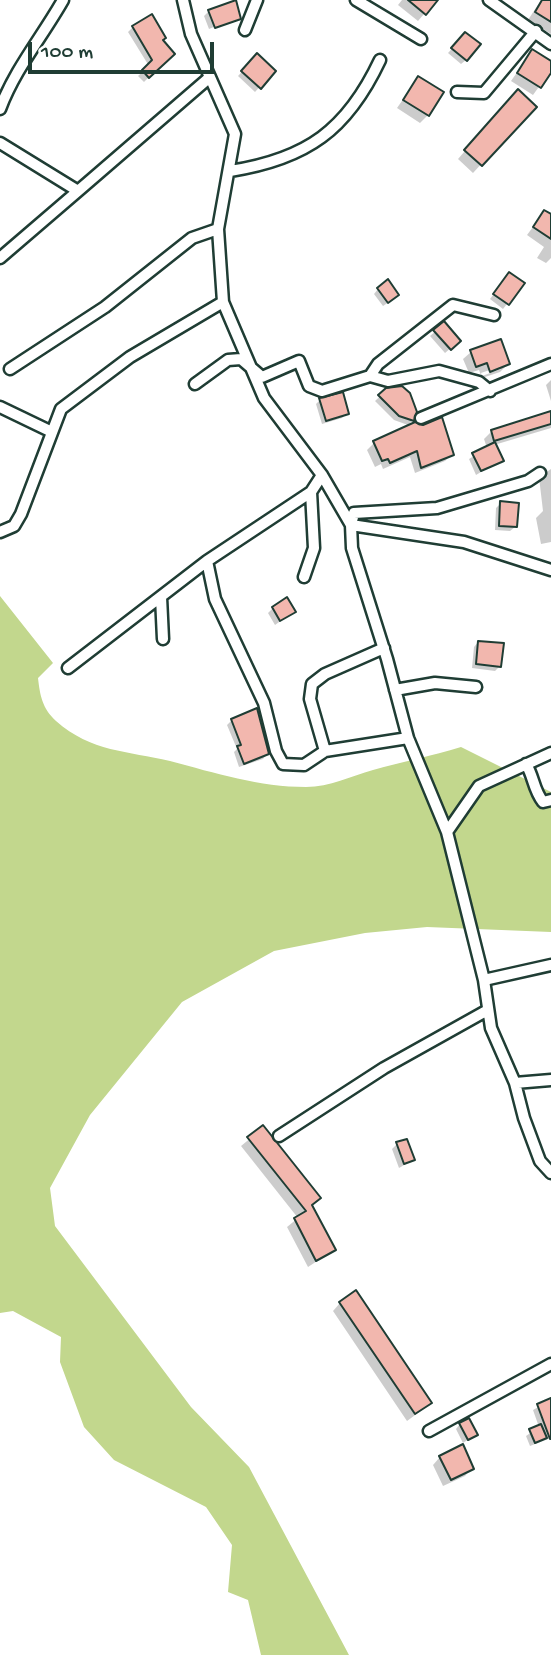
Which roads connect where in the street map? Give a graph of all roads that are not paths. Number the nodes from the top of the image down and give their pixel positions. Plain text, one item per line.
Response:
1 (63, 0) edge
2 (183, 0) edge
3 (257, 0) edge
4 (356, 0) edge
5 (489, 0) edge
6 (245, 30) dead end
7 (536, 31) junction
8 (421, 38) dead end
9 (551, 44) edge
10 (380, 60) dead end
11 (210, 77) junction
12 (457, 92) dead end
13 (0, 108) edge
14 (0, 143) edge
15 (230, 170) junction
16 (79, 191) junction
17 (218, 229) junction
18 (0, 258) edge
19 (223, 302) junction
20 (494, 314) dead end
21 (551, 364) edge
22 (252, 366) junction
23 (10, 369) dead end
24 (370, 376) junction
25 (195, 384) dead end
26 (490, 391) junction
27 (0, 407) edge
28 (421, 418) dead end
29 (51, 432) junction
30 (540, 473) dead end
31 (322, 475) junction
32 (310, 492) junction
33 (351, 525) junction
34 (0, 532) edge
35 (207, 561) junction
36 (551, 570) edge
37 (304, 577) dead end
38 (161, 597) junction
39 (163, 639) dead end
40 (384, 648) junction
41 (68, 668) dead end
42 (476, 687) dead end
43 (395, 690) junction
44 (408, 738) junction
45 (326, 751) junction
46 (551, 753) edge
47 (526, 764) junction
48 (551, 800) edge
49 (447, 832) junction
50 (551, 965) edge
51 (484, 980) junction
52 (486, 1011) junction
53 (551, 1080) edge
54 (515, 1083) junction
55 (279, 1136) dead end
56 (551, 1173) edge
57 (551, 1364) edge
58 (429, 1432) dead end

1 - 13 street
2 - 11 street
3 - 6 street
4 - 8 street
5 - 7 street
7 - 9 street
7 - 12 street
10 - 15 street
11 - 15 street
11 - 16 street
14 - 16 street
15 - 17 street
16 - 18 street
17 - 19 street
17 - 23 street
19 - 22 street
19 - 29 street
20 - 24 street
21 - 26 street
22 - 24 street
22 - 25 street
22 - 31 street
24 - 26 street
26 - 28 street
27 - 29 street
29 - 34 street
30 - 33 street
31 - 32 street
31 - 33 street
32 - 35 street
32 - 37 street
33 - 36 street
33 - 40 street
35 - 38 street
35 - 45 street
38 - 39 street
38 - 41 street
40 - 43 street
40 - 45 street
42 - 43 street
43 - 44 street
44 - 45 street
44 - 49 street
46 - 47 street
47 - 48 street
47 - 49 street
49 - 51 street
50 - 51 street
51 - 52 street
52 - 54 street
52 - 55 street
53 - 54 street
54 - 56 street
57 - 58 street

